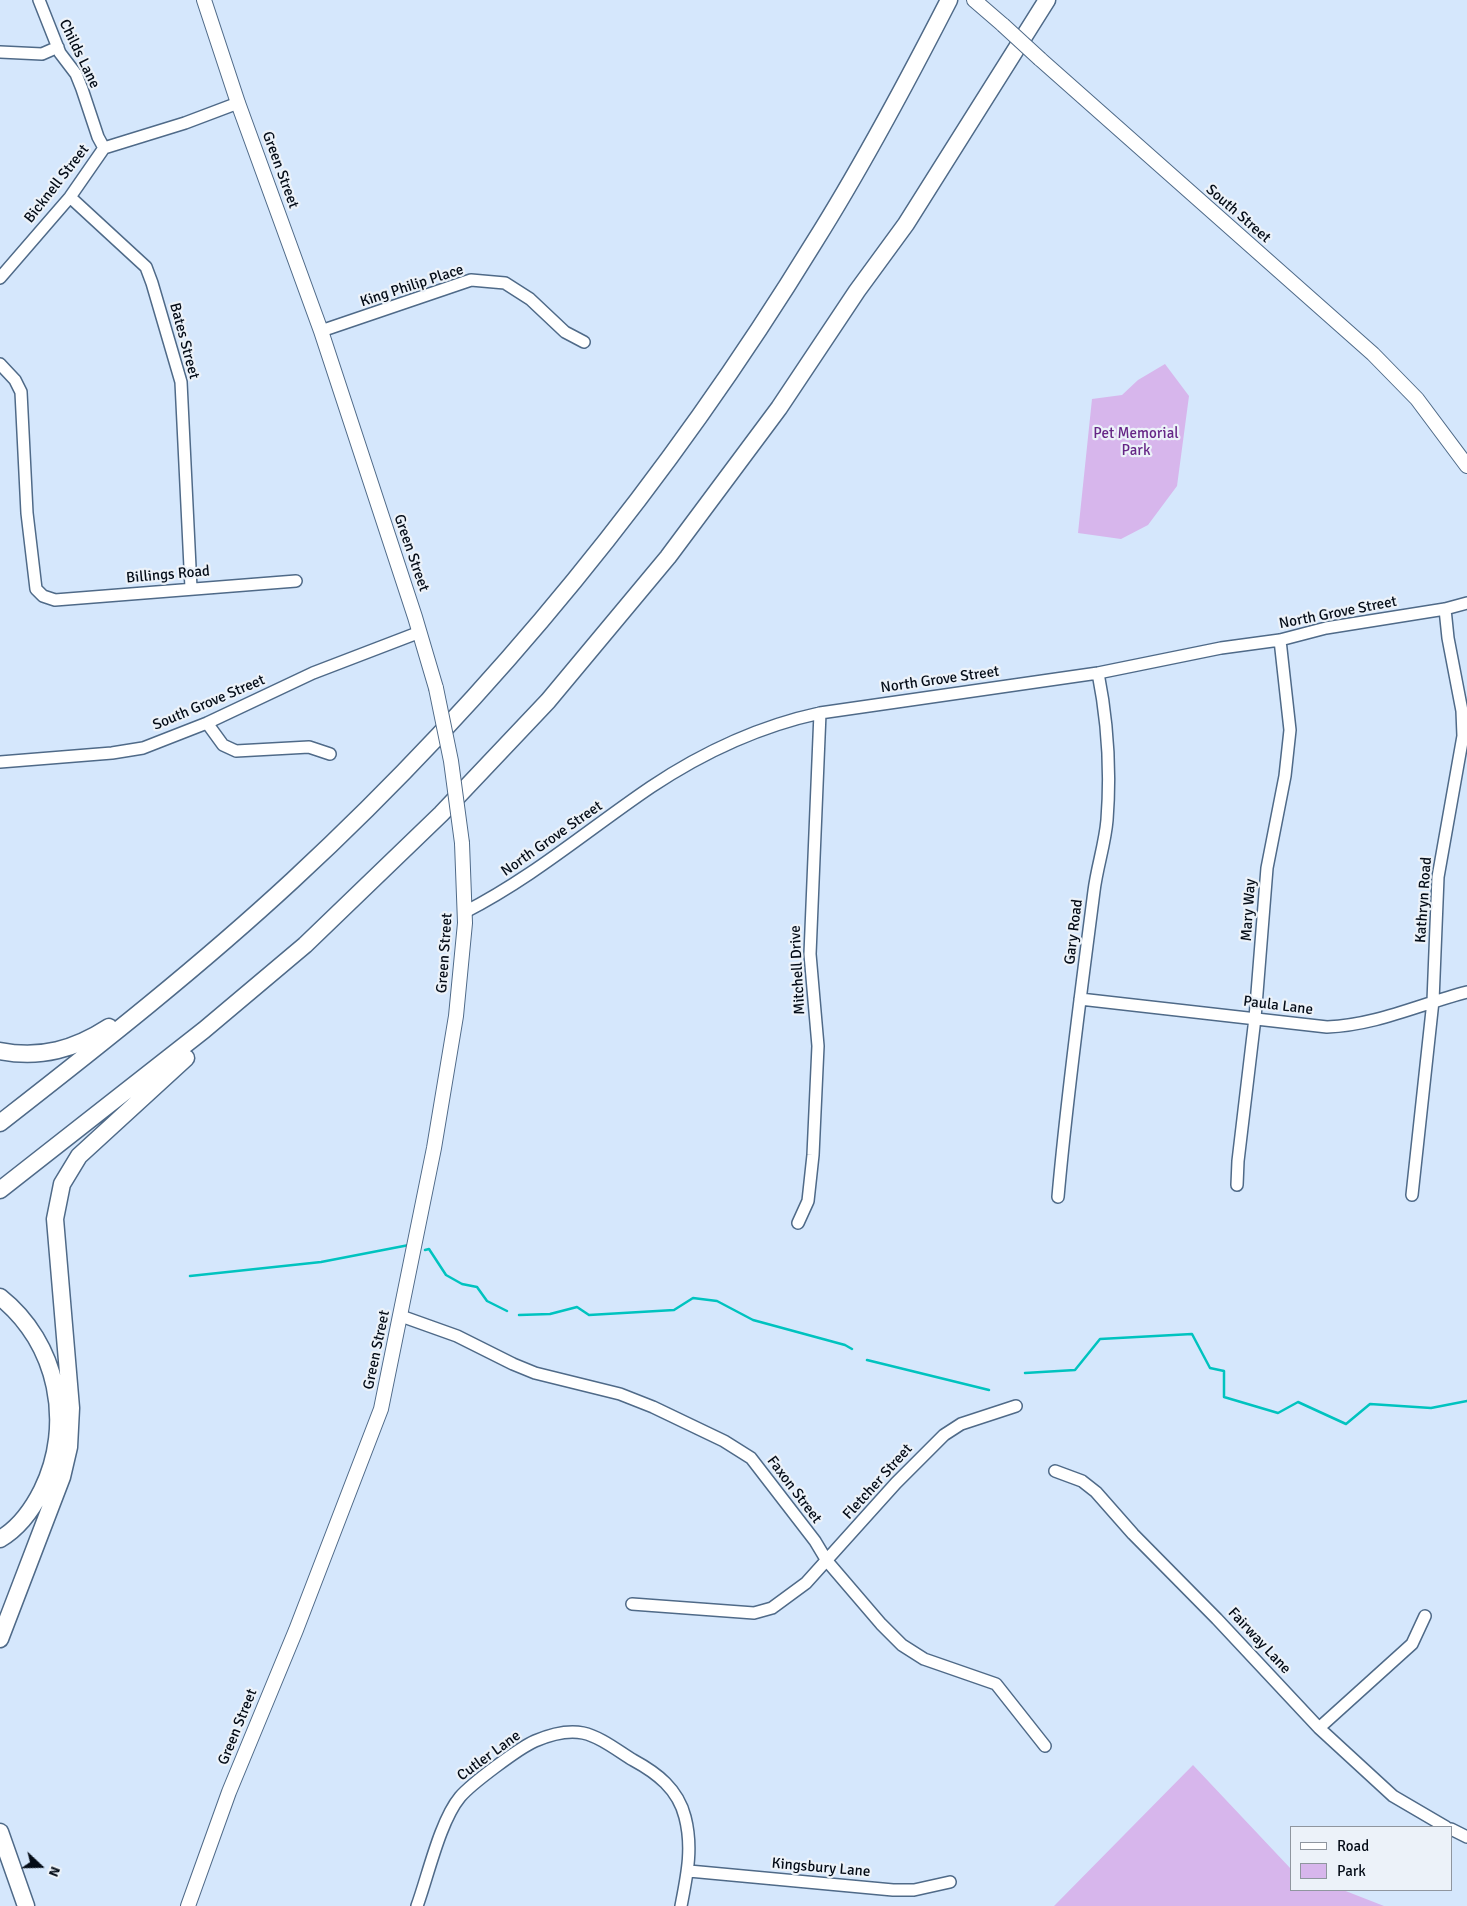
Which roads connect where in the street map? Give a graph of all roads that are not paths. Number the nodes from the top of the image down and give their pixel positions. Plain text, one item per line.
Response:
1 (38, 0) edge
2 (204, 0) edge
3 (949, 0) edge
4 (1047, 0) edge
5 (977, 3) edge
6 (58, 47) junction
7 (0, 52) edge
8 (238, 103) junction
9 (104, 148) junction
10 (70, 196) junction
11 (0, 278) edge
12 (321, 330) junction
13 (584, 342) dead end
14 (0, 364) edge
15 (1467, 466) edge
16 (296, 581) dead end
17 (191, 588) junction
18 (1467, 604) edge
19 (1445, 609) junction
20 (420, 632) junction
21 (1280, 640) junction
22 (1098, 672) junction
23 (820, 713) junction
24 (208, 723) junction
25 (330, 754) dead end
26 (0, 762) edge
27 (465, 912) junction
28 (201, 962) junction
29 (280, 966) junction
30 (1467, 992) edge
31 (1080, 999) junction
32 (1433, 1001) junction
33 (1255, 1018) junction
34 (0, 1051) edge
35 (0, 1123) edge
36 (1237, 1185) dead end
37 (0, 1190) edge
38 (1412, 1195) dead end
39 (1058, 1197) dead end
40 (798, 1223) dead end
41 (0, 1297) edge
42 (401, 1316) junction
43 (1016, 1406) dead end
44 (1055, 1471) dead end
45 (0, 1539) edge
46 (827, 1562) junction
47 (632, 1604) dead end
48 (1425, 1616) dead end
49 (0, 1639) edge
50 (1319, 1728) junction
51 (1045, 1746) dead end
52 (1444, 1826) edge
53 (1452, 1830) edge
54 (0, 1832) edge
55 (1467, 1837) edge
56 (0, 1856) edge
57 (688, 1871) junction
58 (950, 1882) dead end
59 (24, 1906) edge
60 (188, 1906) edge
61 (417, 1906) edge
62 (681, 1906) edge

1 - 6 street, Childs Lane
2 - 8 main road, Green Street
3 - 28 highway
4 - 29 highway
5 - 15 main road, South Street, bridge
6 - 7 street
6 - 9 street, Childs Lane
8 - 9 street, Bicknell Street
8 - 12 main road, Green Street
9 - 10 street, Bicknell Street
10 - 11 street, Bicknell Street
10 - 17 street, Bates Street
12 - 13 street, King Philip Place
12 - 20 main road, Green Street
14 - 17 street, Billings Road
16 - 17 street, Billings Road
18 - 19 street, North Grove Street
19 - 21 street, North Grove Street
19 - 32 street, Kathryn Road
20 - 24 street, South Grove Street
20 - 27 main road, Green Street, bridge
21 - 22 street, North Grove Street
21 - 33 street, Mary Way
22 - 23 street, North Grove Street
22 - 31 street, Gary Road
23 - 27 street, North Grove Street
23 - 40 street, Mitchell Drive
24 - 25 street
24 - 26 street, South Grove Street
27 - 42 main road, Green Street
28 - 34 highway
28 - 35 highway
29 - 37 highway
29 - 49 highway
30 - 32 street, Paula Lane
31 - 33 street, Paula Lane
31 - 39 street, Gary Road
32 - 33 street, Paula Lane
32 - 38 street, Kathryn Road
33 - 36 street, Mary Way
41 - 45 highway
42 - 46 street, Faxon Street
42 - 60 main road, Green Street
43 - 46 street, Fletcher Street
44 - 50 street, Fairway Lane
46 - 47 street, Fletcher Street
46 - 51 street, Faxon Street
48 - 50 street
50 - 52 street, Fairway Lane
53 - 55 street
54 - 59 highway
56 - 59 highway
57 - 58 street, Kingsbury Lane
57 - 61 street, Cutler Lane
57 - 62 street, Cutler Lane

